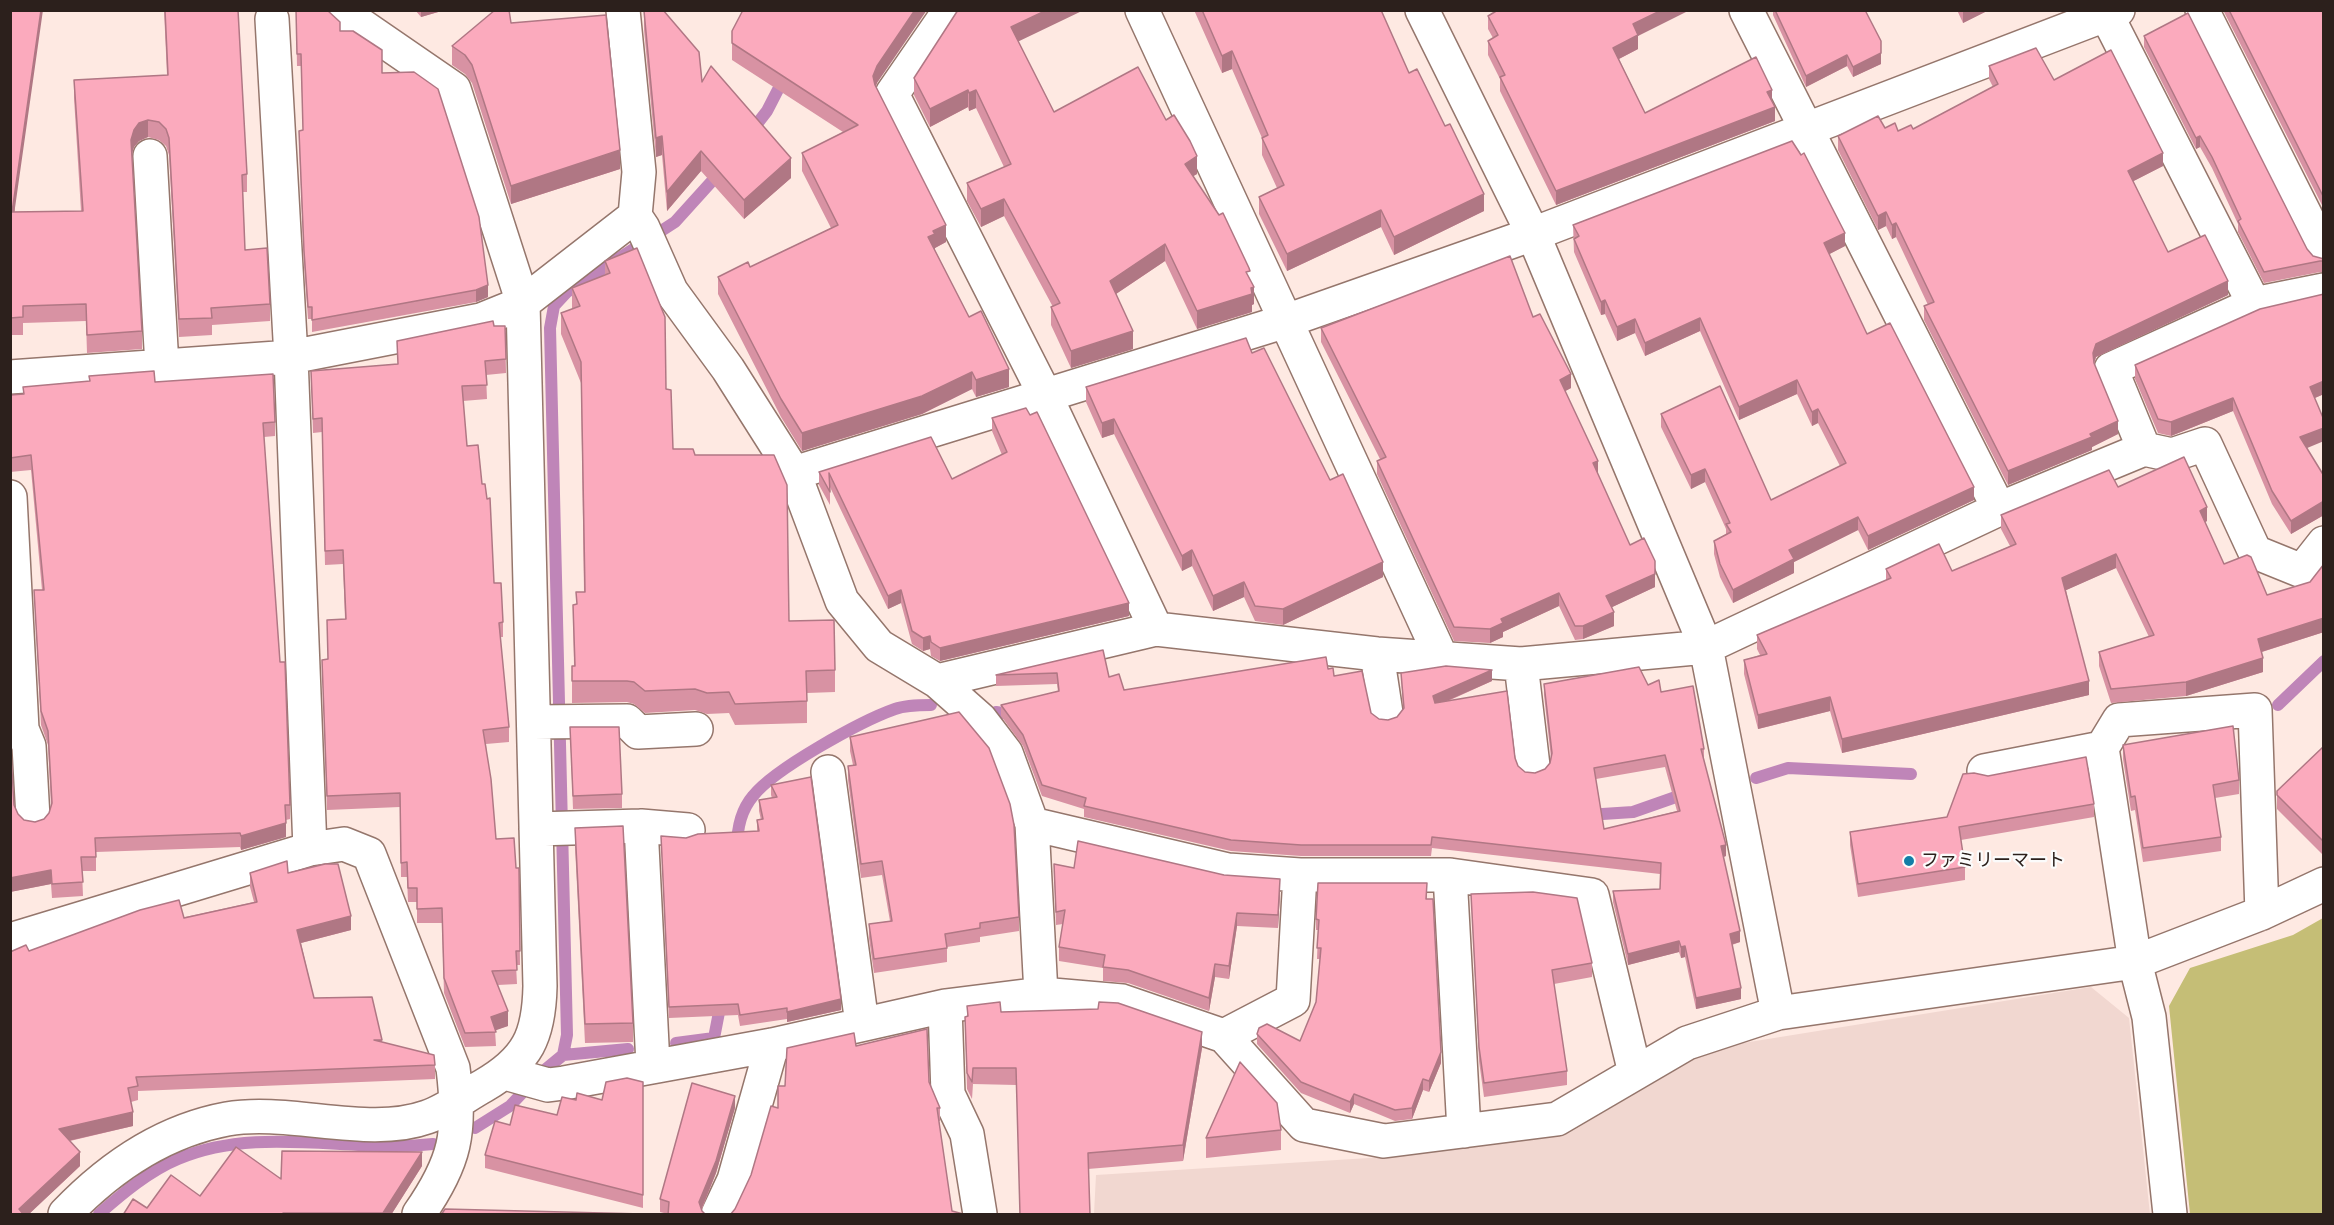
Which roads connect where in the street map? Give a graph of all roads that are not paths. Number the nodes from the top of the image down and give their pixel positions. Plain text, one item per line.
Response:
1 (339, 10) edge
2 (623, 10) edge
3 (950, 10) edge
4 (1142, 10) edge
5 (1422, 10) edge
6 (1746, 10) edge
7 (2202, 10) edge
8 (2109, 12) edge
9 (272, 19) dead end
10 (1807, 129) junction
11 (150, 156) dead end
12 (645, 233) junction
13 (1533, 234) junction
14 (2324, 252) edge
15 (2324, 290) edge
16 (523, 303) junction
17 (2254, 304) junction
18 (1286, 321) junction
19 (291, 357) junction
20 (162, 366) junction
21 (10, 377) edge
22 (1046, 397) junction
23 (2144, 449) junction
24 (794, 473) junction
25 (10, 497) edge
26 (1999, 510) junction
27 (2324, 543) edge
28 (1156, 629) junction
29 (1706, 647) junction
30 (1377, 654) junction
31 (1442, 659) junction
32 (1521, 664) junction
33 (937, 681) junction
34 (1386, 713) dead end
35 (553, 722) junction
36 (696, 729) dead end
37 (16, 730) edge
38 (2102, 748) junction
39 (1533, 766) dead end
40 (1984, 771) dead end
41 (828, 772) dead end
42 (33, 818) dead end
43 (1032, 824) junction
44 (641, 826) junction
45 (543, 828) junction
46 (688, 830) dead end
47 (310, 849) junction
48 (1300, 875) junction
49 (1450, 875) junction
50 (2324, 884) edge
51 (2262, 914) junction
52 (10, 940) edge
53 (2134, 962) junction
54 (1041, 994) junction
55 (945, 1005) junction
56 (1778, 1013) junction
57 (862, 1024) junction
58 (1224, 1036) junction
59 (772, 1045) junction
60 (653, 1065) junction
61 (1635, 1073) junction
62 (525, 1078) junction
63 (456, 1102) junction
64 (1464, 1131) junction
65 (65, 1215) edge
66 (419, 1215) edge
67 (718, 1215) edge
68 (980, 1215) edge
69 (2170, 1215) edge

1 - 16 street
2 - 12 street
3 - 22 street
4 - 18 street
5 - 13 street
6 - 10 street
7 - 14 street
8 - 10 street
8 - 17 street
9 - 19 street
10 - 13 street
10 - 26 street
11 - 20 street
12 - 16 street
12 - 24 street
13 - 18 street
13 - 29 street
15 - 17 street
16 - 19 street
16 - 35 street
17 - 23 street
18 - 22 street
18 - 31 street
19 - 20 street
19 - 47 street
20 - 21 street
22 - 24 street
22 - 28 street
23 - 26 street
23 - 27 street
24 - 33 street
25 - 37 street
26 - 29 street
28 - 30 street
28 - 33 street
29 - 32 street
29 - 56 street
30 - 31 street
30 - 34 street
31 - 32 street
32 - 39 street
33 - 43 street
35 - 36 street
35 - 45 street
37 - 42 street
38 - 40 street
38 - 51 street
38 - 53 street
41 - 57 street
43 - 48 street
43 - 54 street
44 - 45 street
44 - 46 street
44 - 60 street
45 - 62 street
47 - 52 street
47 - 63 street
48 - 49 street
48 - 58 street
49 - 61 street
49 - 64 street
50 - 51 street
51 - 53 street
53 - 56 street
53 - 69 street
54 - 55 street
54 - 58 street
55 - 57 street
55 - 68 street
56 - 61 street
57 - 59 street
58 - 64 street
59 - 60 street
59 - 67 street
60 - 62 street
61 - 64 street
62 - 63 street
63 - 65 street
63 - 66 street

